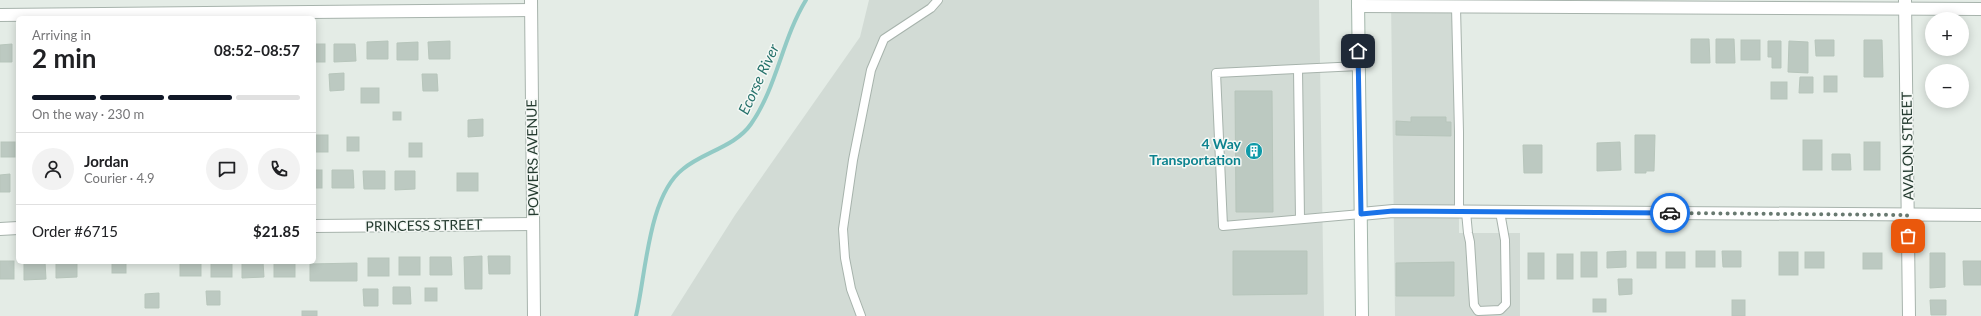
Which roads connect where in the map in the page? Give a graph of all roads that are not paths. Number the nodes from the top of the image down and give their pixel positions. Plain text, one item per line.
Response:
1 (938, 0) edge
2 (1358, 3) edge
3 (1905, 4) edge
4 (531, 5) edge
5 (1456, 7) junction
6 (1981, 9) edge
7 (0, 15) edge
8 (1359, 66) junction
9 (1298, 69) junction
10 (1462, 212) junction
11 (1500, 212) junction
12 (1361, 214) junction
13 (1907, 215) junction
14 (1981, 215) edge
15 (1300, 220) junction
16 (533, 224) junction
17 (316, 226) edge
18 (16, 228) edge
19 (0, 229) edge
20 (534, 316) edge
21 (861, 316) edge
22 (1362, 316) edge
23 (1909, 316) edge

1 - 21 lane
2 - 5 street
2 - 8 street
3 - 5 street
3 - 6 street
3 - 13 street, AVALON STREET
4 - 7 street
4 - 16 street, POWERS AVENUE
5 - 10 lane
8 - 9 lane
8 - 12 street
9 - 15 lane
9 - 15 lane
10 - 11 street
10 - 11 lane
10 - 12 street
11 - 13 street
12 - 15 lane
12 - 22 street
13 - 14 street
13 - 23 street, AVALON STREET
16 - 17 street, PRINCESS STREET
16 - 20 street, POWERS AVENUE
18 - 19 street

